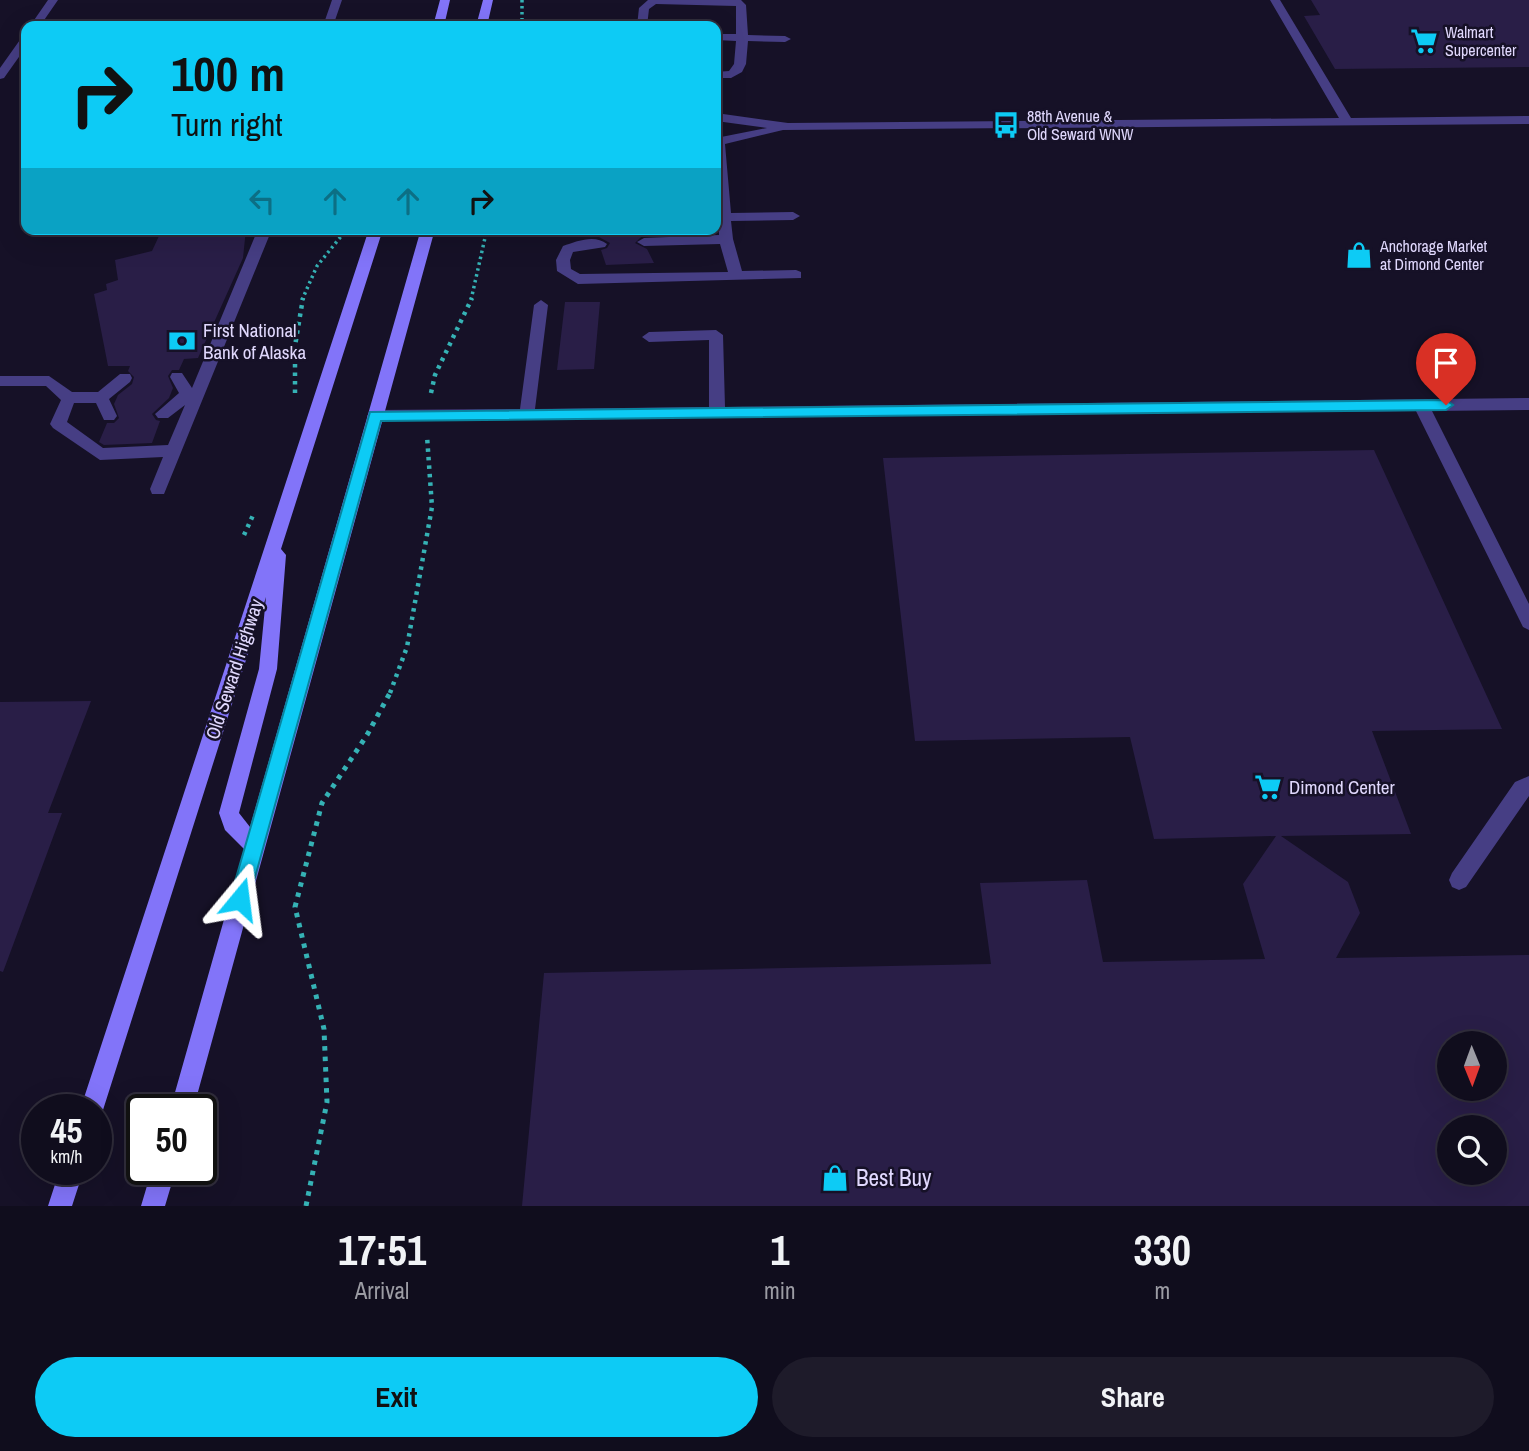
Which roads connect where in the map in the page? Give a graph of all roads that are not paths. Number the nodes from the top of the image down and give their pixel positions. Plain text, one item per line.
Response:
1 (53, 0) edge
2 (337, 0) edge
3 (445, 0) edge
4 (488, 0) edge
5 (1275, 0) edge
6 (38, 21) edge
7 (330, 21) edge
8 (439, 21) edge
9 (482, 21) edge
10 (643, 21) edge
11 (721, 37) edge
12 (742, 37) junction
13 (785, 39) dead end
14 (21, 46) edge
15 (721, 74) edge
16 (0, 76) edge
17 (721, 118) edge
18 (1529, 120) edge
19 (1347, 122) junction
20 (788, 127) junction
21 (721, 141) edge
22 (721, 184) edge
23 (724, 216) junction
24 (793, 216) dead end
25 (262, 235) edge
26 (374, 235) edge
27 (426, 235) edge
28 (726, 239) junction
29 (644, 242) dead end
30 (600, 244) dead end
31 (796, 275) dead end
32 (736, 276) junction
33 (541, 305) dead end
34 (649, 337) dead end
35 (177, 377) dead end
36 (125, 378) dead end
37 (0, 382) edge
38 (192, 394) junction
39 (101, 397) junction
40 (69, 398) junction
41 (1529, 404) edge
42 (1422, 405) junction
43 (717, 412) junction
44 (163, 414) dead end
45 (527, 415) junction
46 (110, 416) dead end
47 (375, 416) junction
48 (173, 451) junction
49 (158, 489) dead end
50 (281, 523) junction
51 (1529, 622) edge
52 (1529, 785) edge
53 (255, 846) junction
54 (1459, 880) dead end
55 (96, 1094) edge
56 (185, 1094) edge
57 (67, 1185) edge
58 (159, 1185) edge
59 (60, 1206) edge
60 (153, 1206) edge

1 - 6 lane
2 - 7 lane
3 - 8 main road
4 - 9 main road
5 - 19 lane
10 - 12 lane
11 - 12 lane
12 - 13 lane
12 - 15 lane
14 - 16 lane
17 - 20 lane
18 - 19 lane
19 - 20 lane
20 - 21 lane
22 - 23 lane
23 - 24 lane
23 - 28 lane
25 - 38 lane
26 - 50 main road, Old Seward Highway
27 - 47 main road
28 - 29 lane
28 - 32 lane
30 - 32 lane
31 - 32 lane
33 - 45 lane
34 - 43 lane
35 - 38 lane
36 - 39 lane
37 - 40 lane
38 - 44 lane
38 - 48 lane
39 - 40 lane
39 - 46 lane
40 - 48 lane
41 - 42 lane
42 - 43 lane
42 - 51 lane
43 - 45 lane
45 - 47 lane
47 - 53 main road
48 - 49 lane
50 - 53 main road
50 - 55 main road, Old Seward Highway
52 - 54 lane
53 - 56 main road
57 - 59 main road
58 - 60 main road

